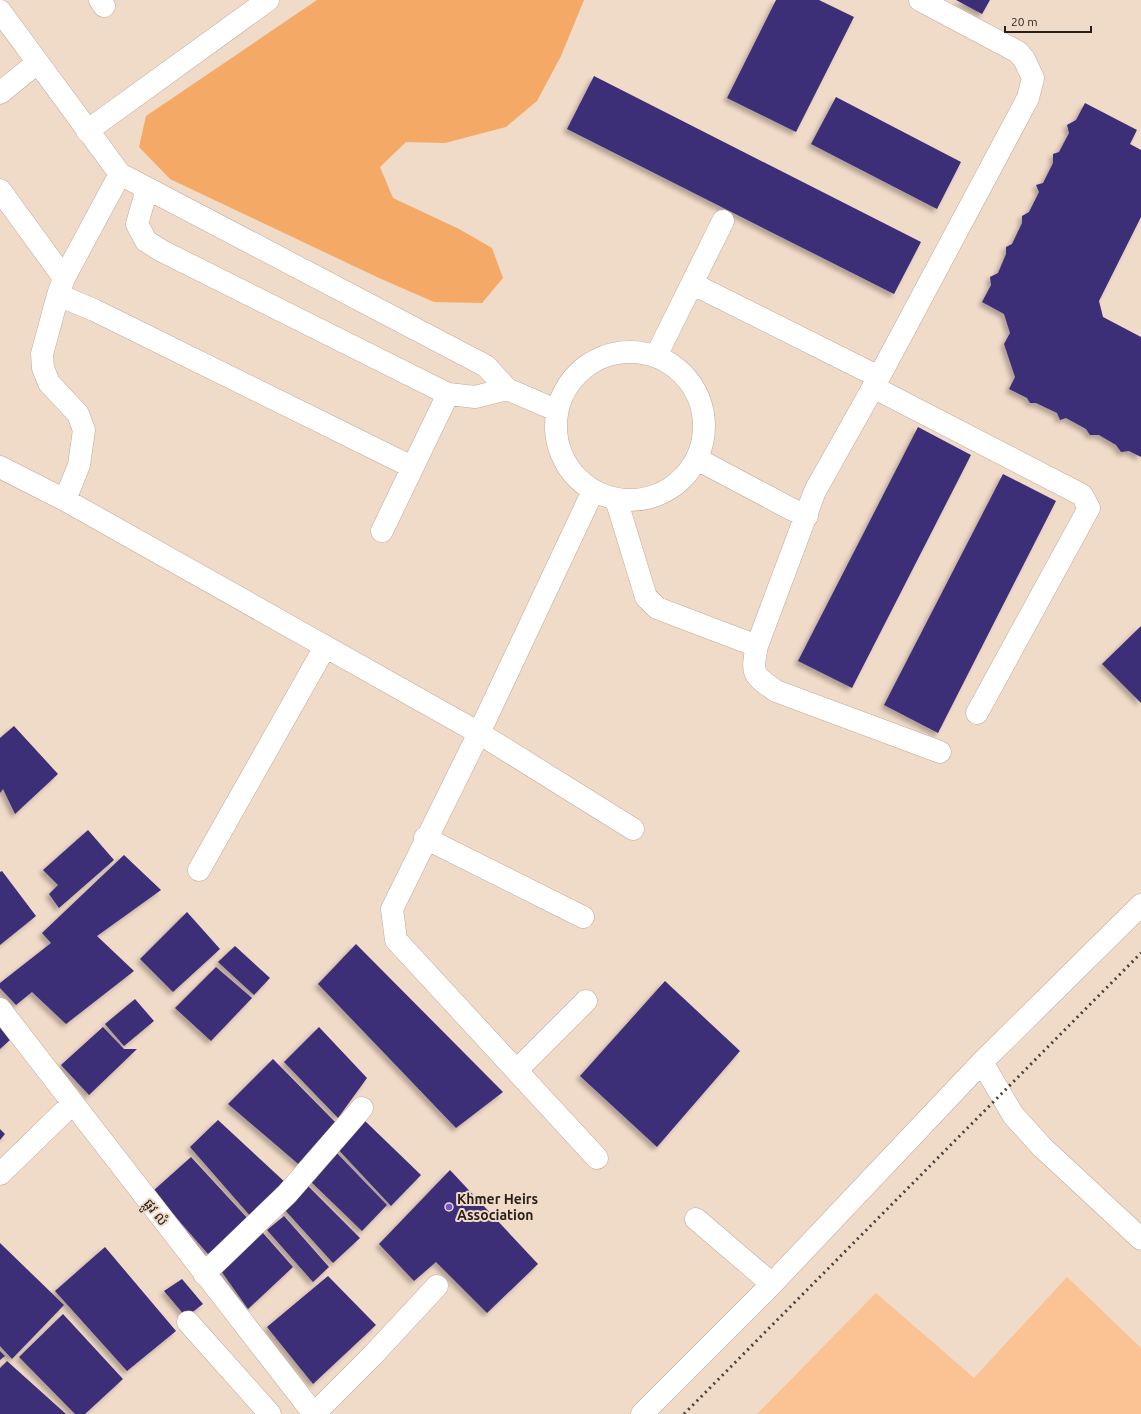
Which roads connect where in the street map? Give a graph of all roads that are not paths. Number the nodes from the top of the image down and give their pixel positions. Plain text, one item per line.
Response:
1 (268, 0) edge
2 (920, 0) edge
3 (0, 11) edge
4 (37, 63) junction
5 (0, 93) edge
6 (87, 131) junction
7 (120, 174) junction
8 (147, 189) junction
9 (0, 190) edge
10 (723, 221) dead end
11 (693, 284) junction
12 (61, 287) junction
13 (656, 356) junction
14 (876, 382) junction
15 (507, 389) junction
16 (448, 394) junction
17 (556, 410) junction
18 (697, 459) junction
19 (412, 467) junction
20 (0, 468) edge
21 (593, 491) junction
22 (616, 499) junction
23 (65, 500) junction
24 (807, 516) junction
25 (382, 531) dead end
26 (757, 646) junction
27 (326, 647) junction
28 (977, 713) dead end
29 (479, 733) junction
30 (940, 752) dead end
31 (633, 829) dead end
32 (425, 838) junction
33 (199, 870) dead end
34 (1141, 905) edge
35 (583, 917) dead end
36 (586, 1001) dead end
37 (0, 1010) edge
38 (982, 1062) junction
39 (517, 1070) junction
40 (72, 1104) junction
41 (362, 1108) dead end
42 (597, 1158) dead end
43 (0, 1174) edge
44 (696, 1219) dead end
45 (1141, 1239) edge
46 (204, 1274) junction
47 (772, 1284) junction
48 (437, 1286) dead end
49 (188, 1322) dead end
50 (270, 1414) edge
51 (314, 1414) edge
52 (642, 1414) edge

1 - 6 street
2 - 14 street
3 - 4 street
4 - 5 street
4 - 6 street
6 - 7 street
7 - 8 street
7 - 12 street
8 - 15 street
8 - 16 street
9 - 12 street
10 - 11 street
11 - 13 street
11 - 14 street
12 - 19 street
12 - 23 street
13 - 17 street
13 - 18 street
14 - 24 street
14 - 28 street
15 - 16 street
15 - 17 street
16 - 19 street
17 - 21 street
18 - 22 street
18 - 24 street
19 - 25 street
20 - 23 street
21 - 22 street
21 - 29 street
22 - 26 street
23 - 27 street
24 - 26 street
26 - 30 street
27 - 29 street
27 - 33 street
29 - 31 street
29 - 32 street
32 - 35 street
32 - 39 street
34 - 38 street
36 - 39 street
37 - 40 street, ផ្លូវ លំ
38 - 45 street
38 - 47 street
39 - 42 street
40 - 43 street
40 - 46 street, ផ្លូវ លំ
41 - 46 street
44 - 47 street
46 - 51 street, ផ្លូវ លំ
47 - 52 street
48 - 51 street
49 - 50 street

